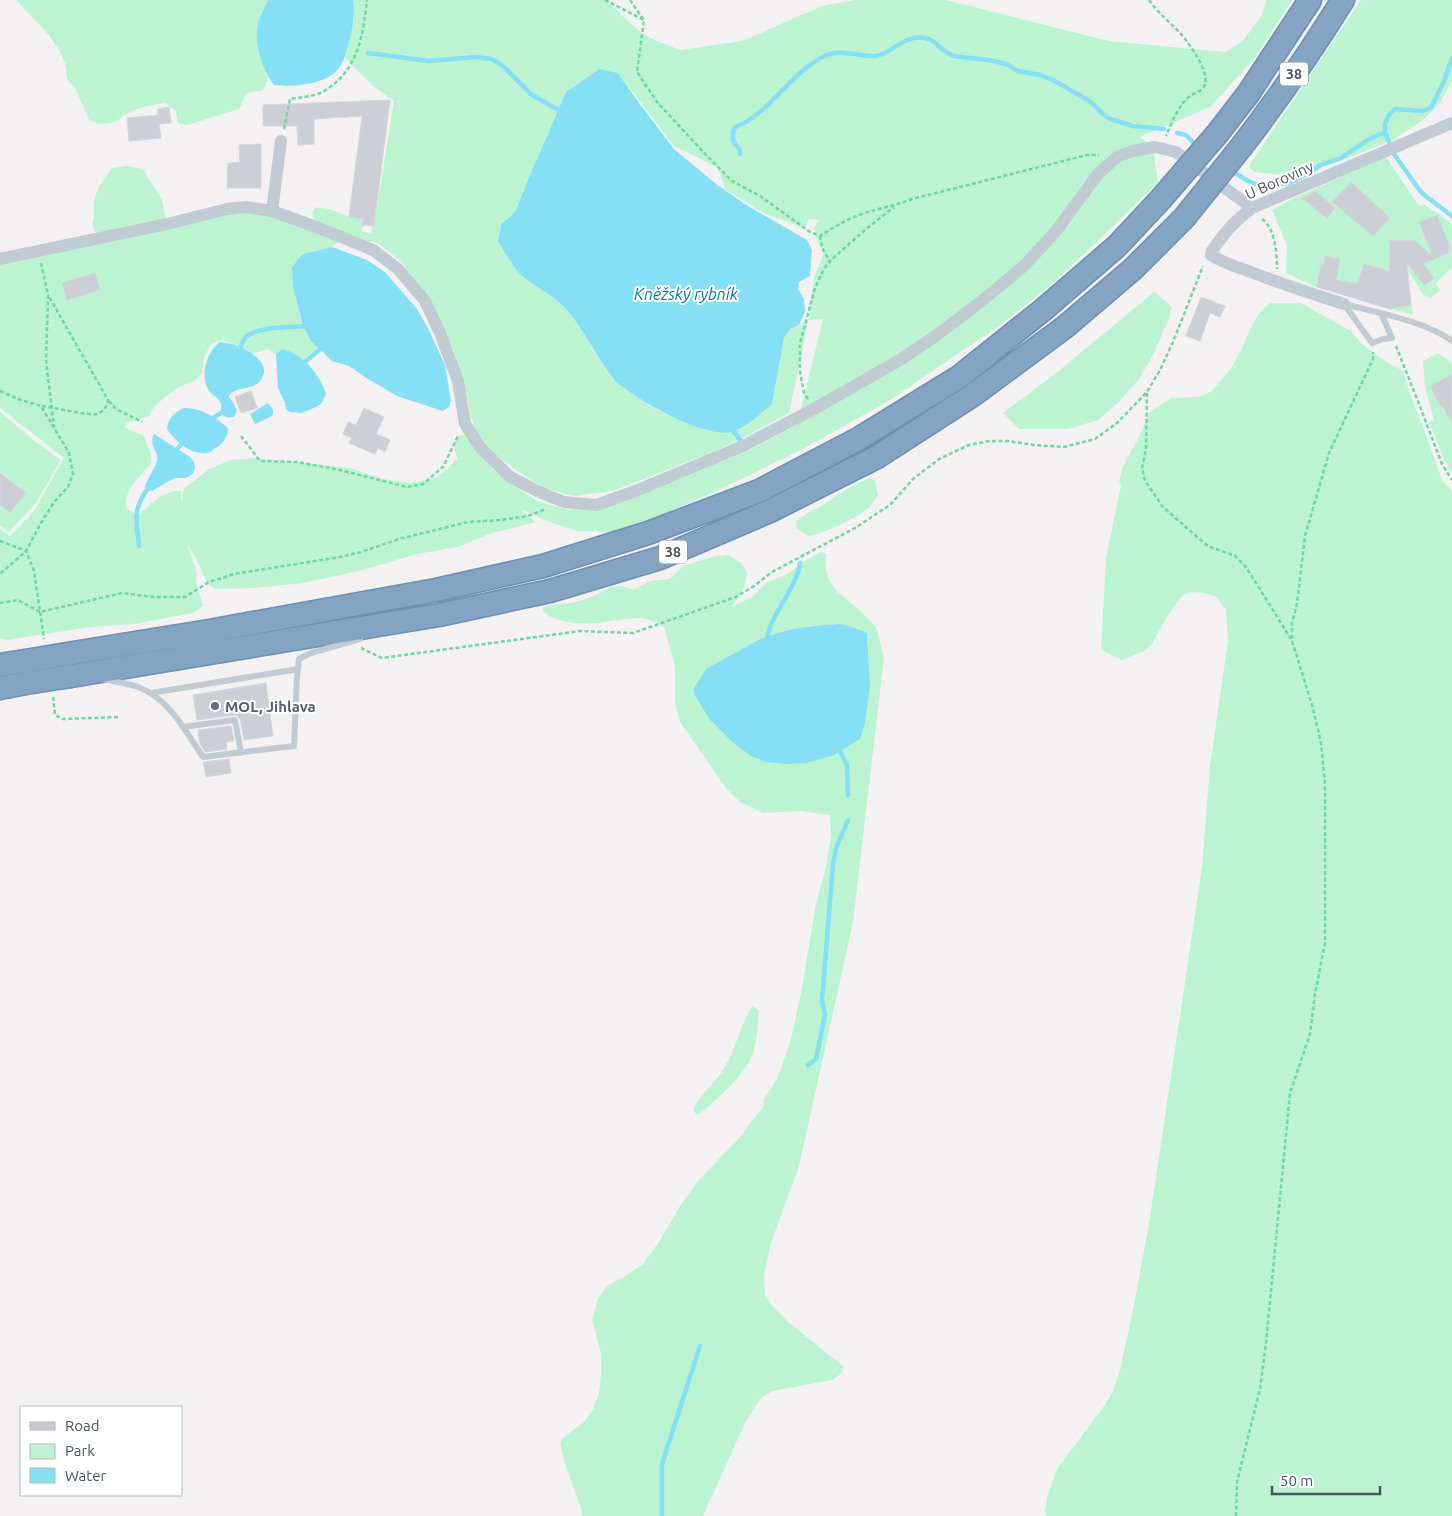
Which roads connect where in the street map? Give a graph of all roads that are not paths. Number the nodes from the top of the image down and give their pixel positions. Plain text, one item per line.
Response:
1 (1310, 0) edge
2 (1343, 0) edge
3 (1452, 123) edge
4 (281, 141) road end
5 (1252, 208) junction
6 (272, 211) junction
7 (0, 259) edge
8 (1344, 304) junction
9 (1381, 313) junction
10 (1452, 341) edge
11 (439, 615) junction
12 (385, 631) dead end
13 (367, 636) dead end
14 (9, 663) edge
15 (298, 668) junction
16 (76, 675) junction
17 (0, 688) edge
18 (151, 693) junction
19 (183, 728) junction
20 (241, 753) junction

1 - 14 highway, 38, bridge
2 - 11 highway, 38, bridge
3 - 5 street, U Boroviny
4 - 6 street
5 - 6 street
5 - 8 street, U Boroviny
6 - 7 street
8 - 9 lane
8 - 9 lane
9 - 10 lane
11 - 12 lane
11 - 16 highway, 38
13 - 15 lane
15 - 18 lane
15 - 20 lane
16 - 17 highway, 38, bridge
16 - 18 lane
18 - 19 lane
19 - 20 lane
19 - 20 lane

